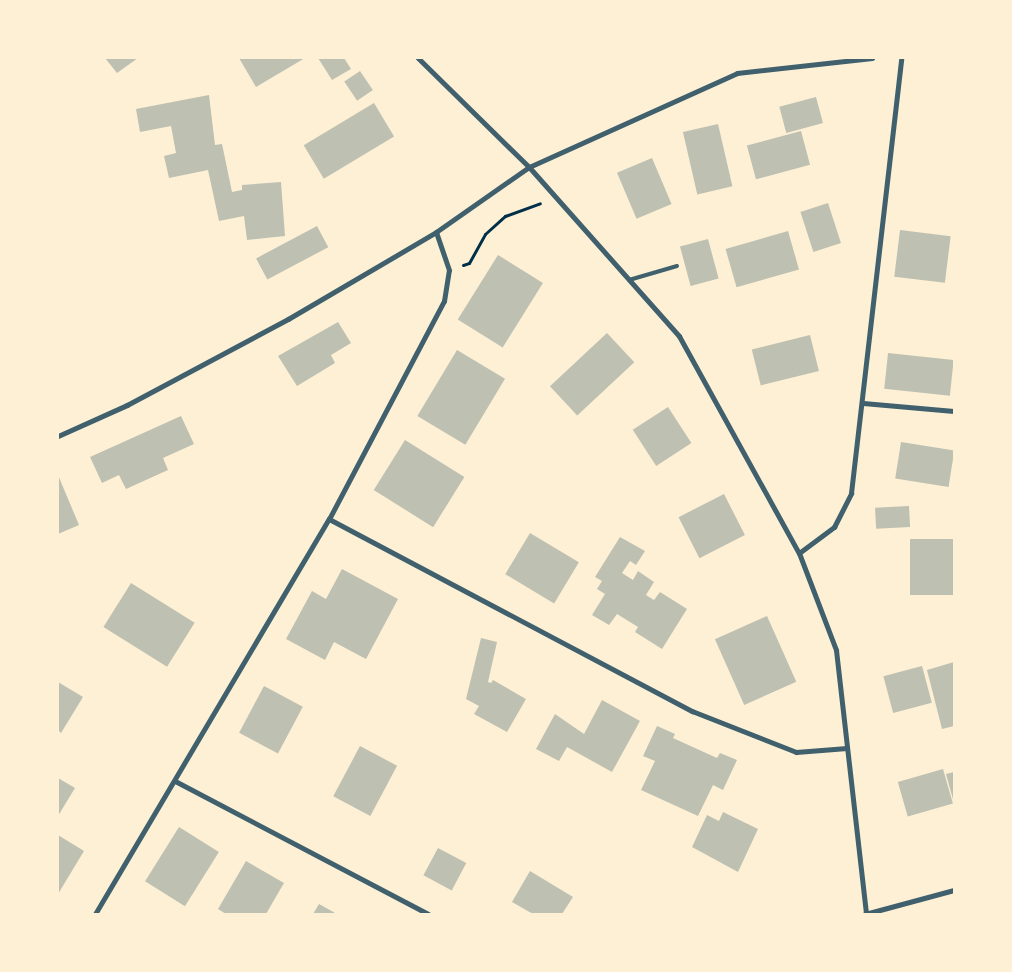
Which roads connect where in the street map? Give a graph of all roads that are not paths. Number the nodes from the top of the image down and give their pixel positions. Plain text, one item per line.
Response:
1 (418, 58) edge
2 (872, 58) edge
3 (901, 58) edge
4 (529, 167) junction
5 (436, 232) junction
6 (677, 266) dead end
7 (629, 280) junction
8 (863, 403) junction
9 (954, 411) edge
10 (58, 436) edge
11 (329, 519) junction
12 (799, 553) junction
13 (847, 748) junction
14 (175, 781) junction
15 (954, 890) edge
16 (95, 914) edge
17 (428, 914) edge
18 (866, 914) edge

1 - 4 street
2 - 4 street
3 - 8 street
4 - 5 street
4 - 7 street
5 - 10 street
5 - 11 street
6 - 7 lane
7 - 12 street
8 - 9 street
8 - 12 street
11 - 13 street
11 - 14 street
12 - 13 street
13 - 18 street
14 - 16 street
14 - 17 street
15 - 18 street

